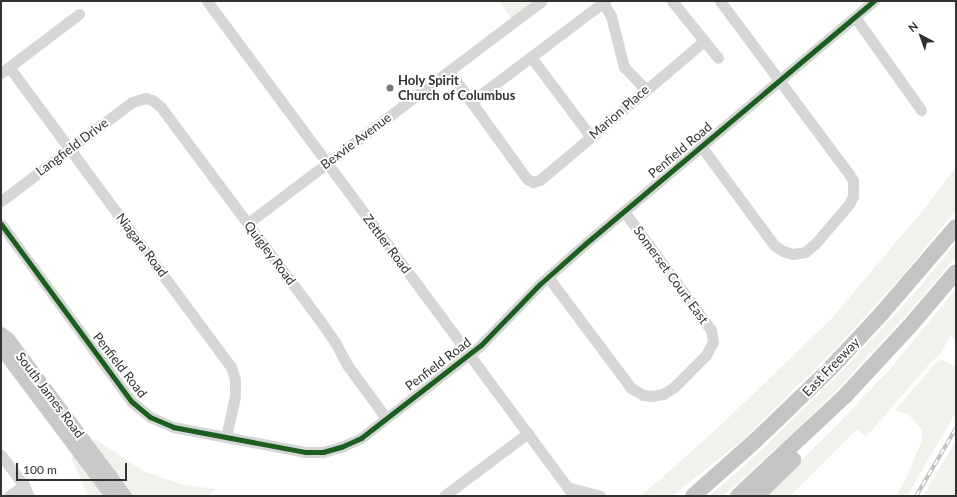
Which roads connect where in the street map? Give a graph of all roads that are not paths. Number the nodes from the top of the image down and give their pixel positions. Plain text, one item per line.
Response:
1 (207, 1) edge
2 (542, 1) edge
3 (603, 1) edge
4 (672, 1) edge
5 (720, 1) edge
6 (874, 1) edge
7 (79, 14) dead end
8 (855, 17) junction
9 (704, 41) junction
10 (531, 57) junction
11 (718, 58) dead end
12 (5, 70) edge
13 (449, 71) junction
14 (779, 81) junction
15 (645, 89) junction
16 (145, 98) joint
17 (471, 102) junction
18 (921, 110) dead end
19 (591, 137) junction
20 (701, 146) junction
21 (70, 149) junction
22 (327, 163) junction
23 (1, 201) edge
24 (624, 211) junction
25 (248, 223) junction
26 (1, 224) edge
27 (956, 226) edge
28 (956, 272) edge
29 (548, 277) junction
30 (1, 334) edge
31 (1, 348) edge
32 (469, 354) junction
33 (386, 418) junction
34 (814, 426) junction
35 (528, 433) junction
36 (226, 437) junction
37 (1, 455) edge
38 (24, 485) junction
39 (571, 492) edge
40 (448, 495) edge
41 (9, 496) edge
42 (29, 496) edge
43 (112, 496) edge
44 (125, 496) edge
45 (600, 496) edge
46 (693, 496) edge
47 (738, 496) edge
48 (756, 496) edge

1 - 22 street, Zettler Road
2 - 13 street, Bexvie Avenue
3 - 10 street
3 - 15 street
4 - 9 street
5 - 14 street
6 - 8 street, Penfield Road
7 - 12 street
8 - 14 street, Penfield Road
8 - 18 street
9 - 11 street
9 - 15 street, Marion Place
10 - 17 street
10 - 19 street
12 - 21 street, Niagara Road
13 - 17 street
13 - 22 street, Bexvie Avenue
14 - 20 street, Penfield Road
14 - 20 street
15 - 19 street, Marion Place
16 - 21 street, Langfield Drive
16 - 25 street, Quigley Road
17 - 19 street, Marion Place
20 - 24 street, Penfield Road
21 - 23 street, Langfield Drive
21 - 36 street, Niagara Road
22 - 25 street, Bexvie Avenue
22 - 32 street, Zettler Road
24 - 29 street, Penfield Road
24 - 29 street, Somerset Court East
25 - 33 street, Quigley Road
26 - 36 street, Penfield Road
27 - 46 highway, East Freeway
28 - 34 highway
29 - 32 street, Penfield Road
30 - 44 main road, South James Road
31 - 43 main road, South James Road
32 - 33 street, Penfield Road
32 - 35 street, Zettler Road
33 - 36 street, Penfield Road
34 - 47 highway
34 - 48 highway
35 - 39 street, Zettler Road
35 - 40 street
37 - 38 street
38 - 41 street
38 - 42 street
39 - 45 street, Zettler Road

